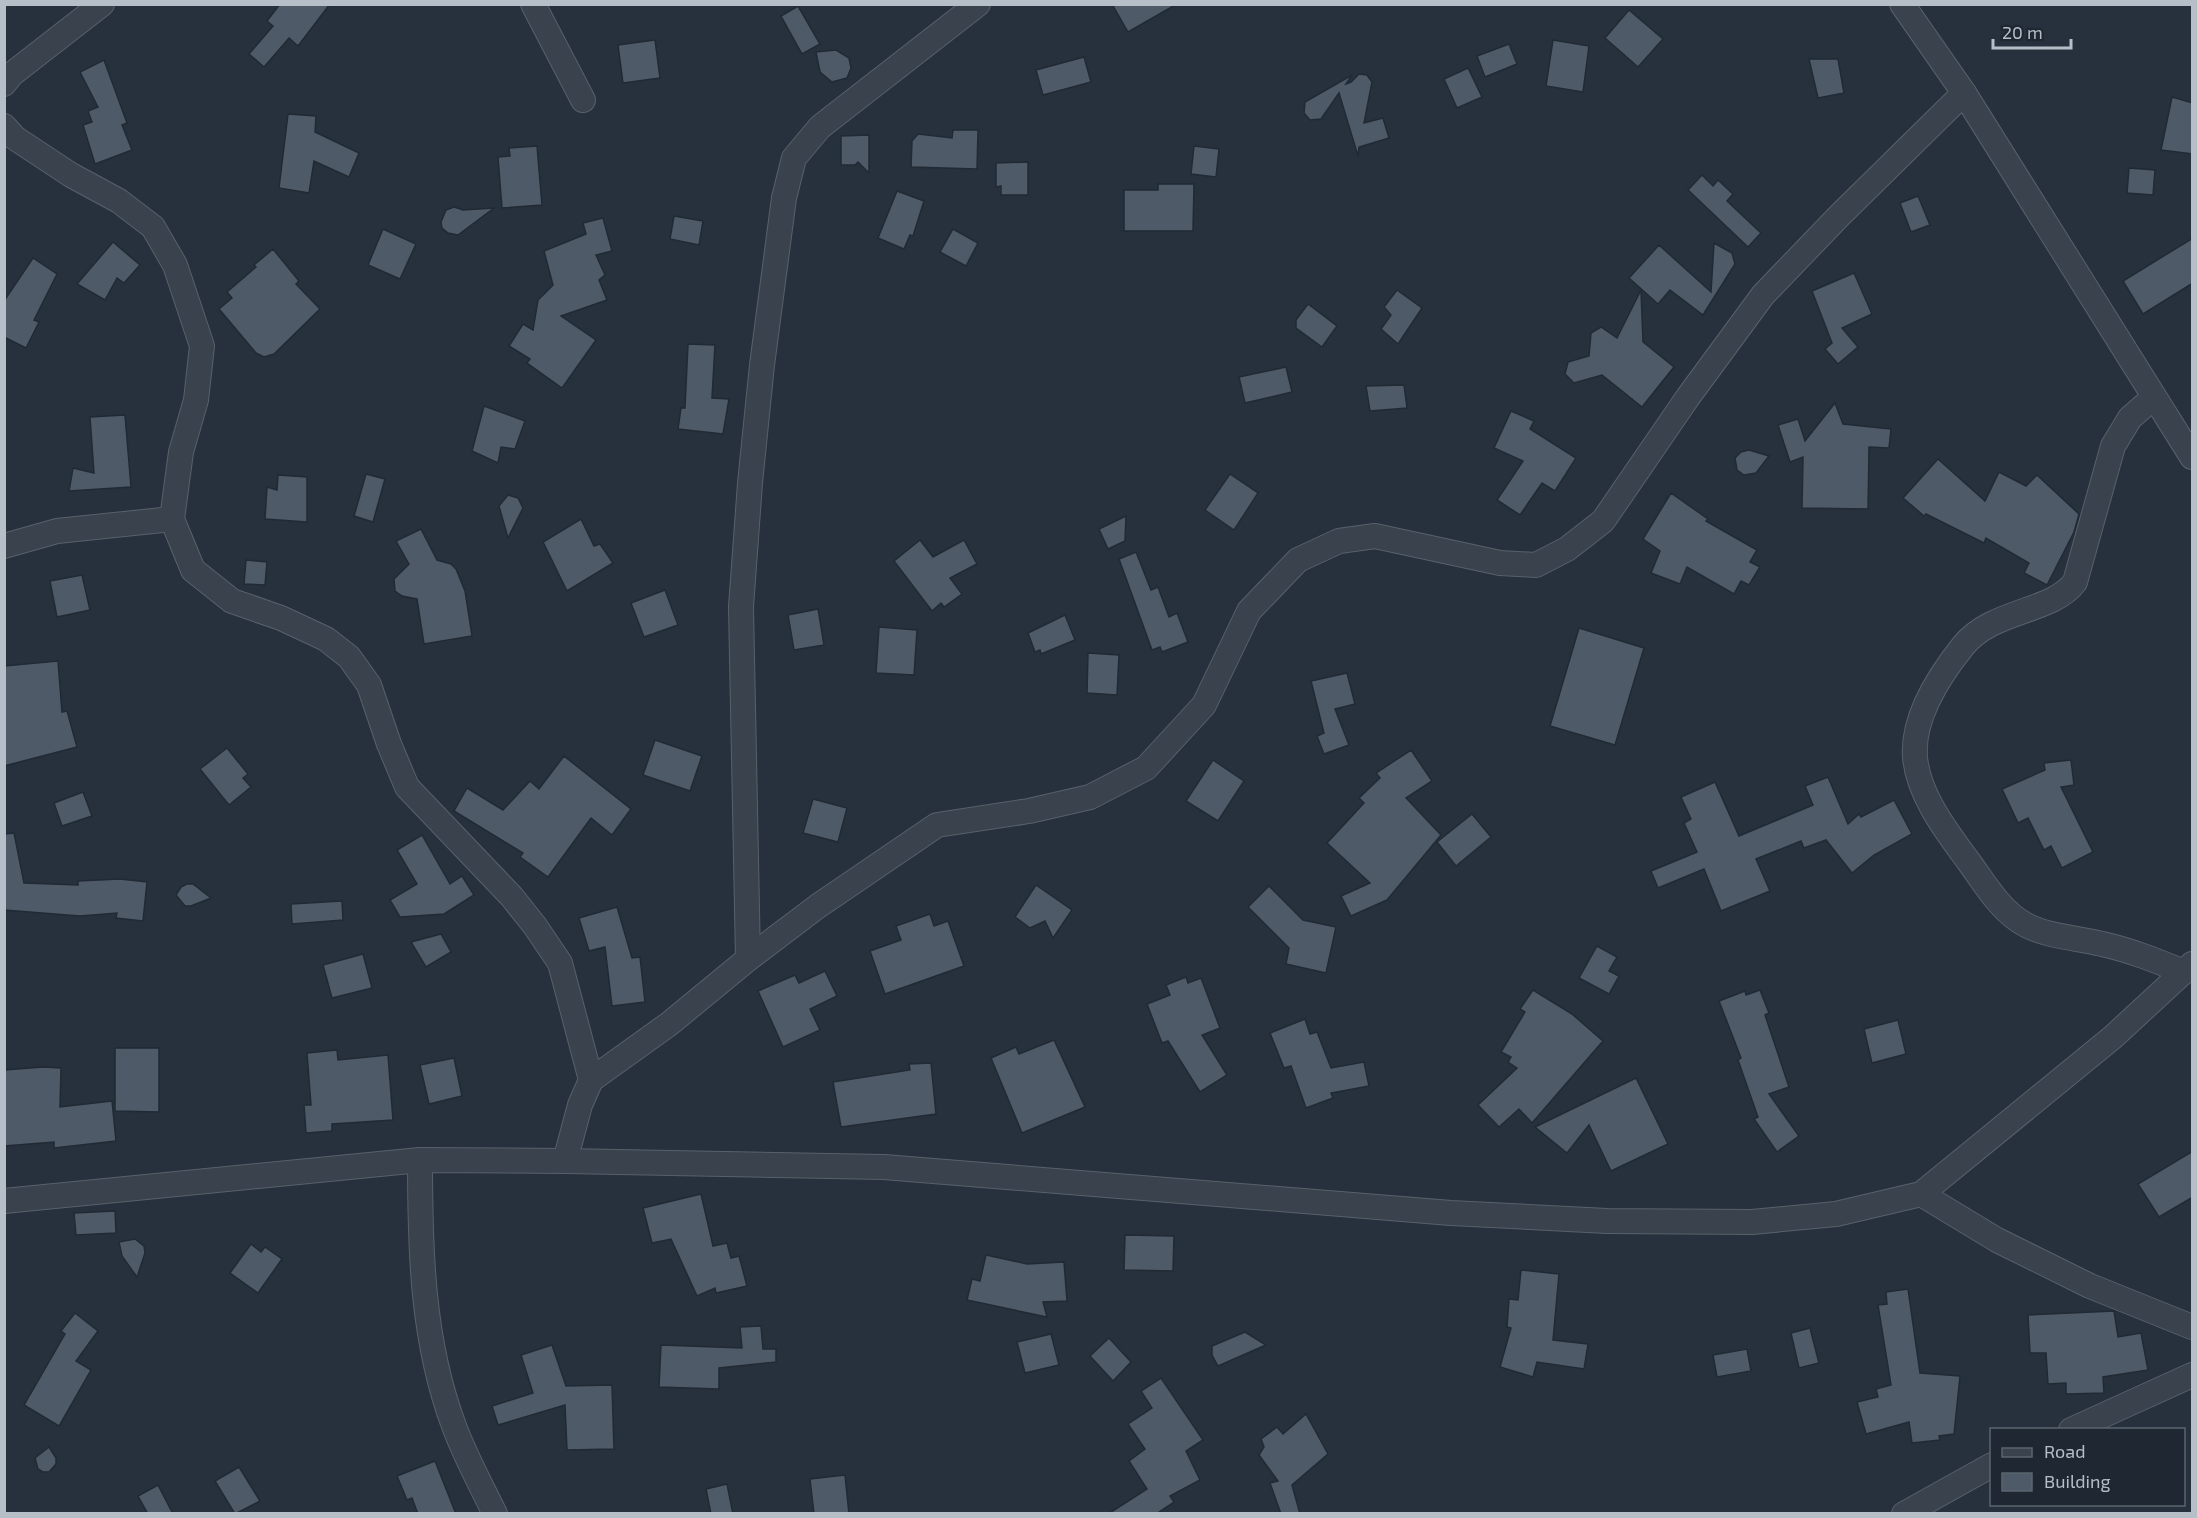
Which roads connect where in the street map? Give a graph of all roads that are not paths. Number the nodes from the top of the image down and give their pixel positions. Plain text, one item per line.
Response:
1 (102, 4) edge
2 (533, 4) edge
3 (978, 4) edge
4 (1902, 4) edge
5 (4, 84) edge
6 (1965, 93) junction
7 (583, 100) dead end
8 (4, 126) edge
9 (2154, 397) junction
10 (2193, 458) edge
11 (172, 519) junction
12 (4, 546) edge
13 (748, 959) junction
14 (2188, 968) edge
15 (591, 1080) junction
16 (420, 1160) junction
17 (566, 1161) junction
18 (1921, 1194) junction
19 (4, 1201) edge
20 (2193, 1327) edge
21 (2193, 1375) edge
22 (2075, 1428) edge
23 (1990, 1466) edge
24 (495, 1514) edge
25 (1904, 1514) edge

1 - 5 street
2 - 7 street
3 - 13 street
4 - 6 street
6 - 9 street
6 - 13 street
8 - 11 street
9 - 10 street
9 - 14 street
11 - 12 street
11 - 15 street
13 - 15 street
14 - 18 street
15 - 17 street
16 - 17 street
16 - 19 street
16 - 24 street
17 - 18 street
18 - 20 street
21 - 22 street
23 - 25 street

